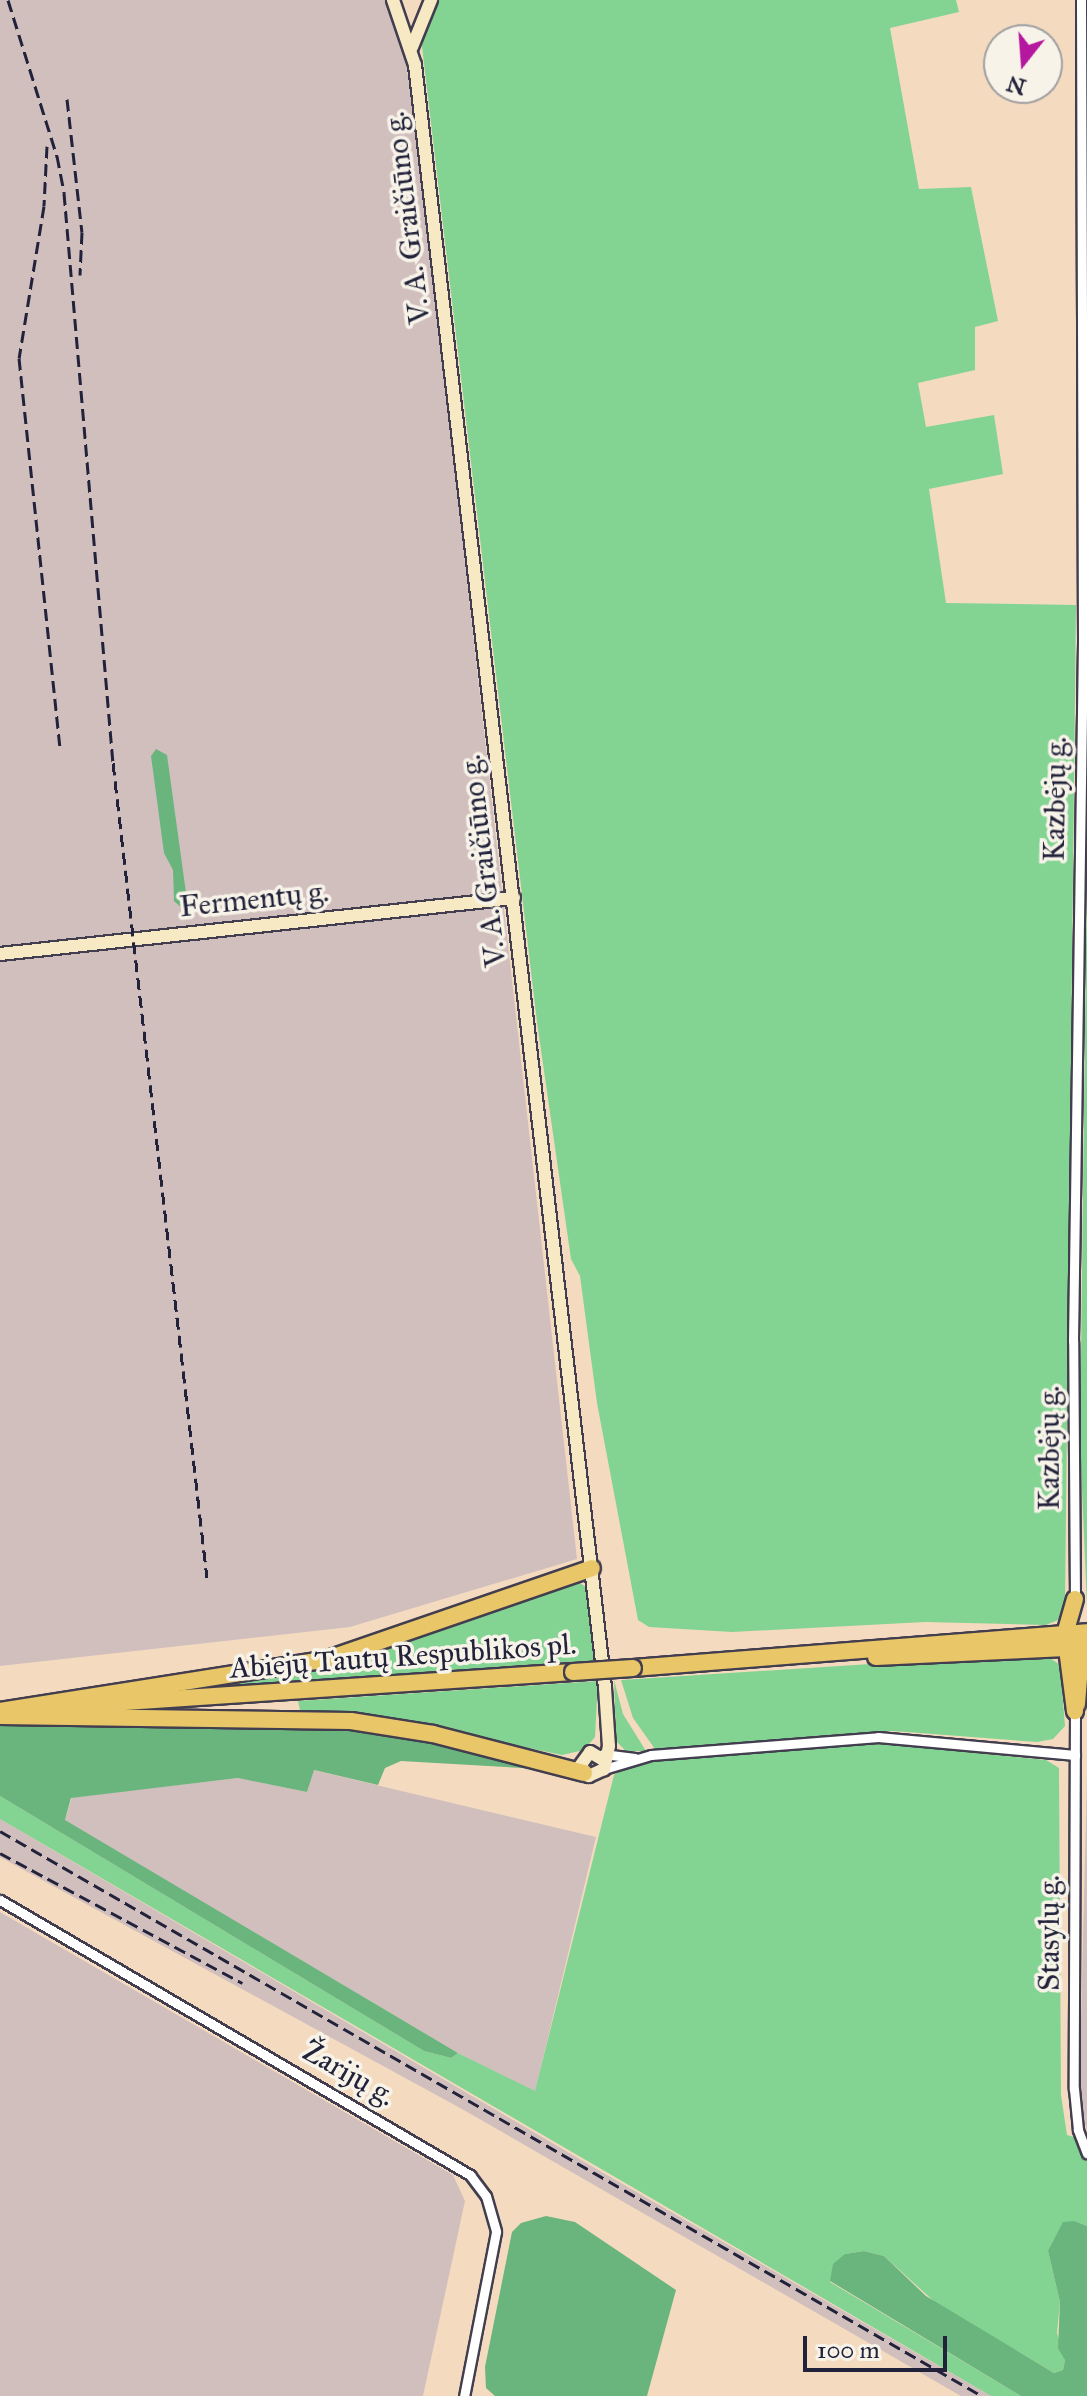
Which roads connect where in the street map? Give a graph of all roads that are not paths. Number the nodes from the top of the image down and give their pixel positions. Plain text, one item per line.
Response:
1 (393, 0) edge
2 (431, 0) edge
3 (1081, 0) edge
4 (411, 50) junction
5 (514, 898) junction
6 (0, 954) edge
7 (1087, 1340) edge
8 (1073, 1341) junction
9 (592, 1568) junction
10 (1075, 1599) joint
11 (1078, 1640) edge
12 (1075, 1711) joint
13 (0, 1712) edge
14 (1075, 1755) junction
15 (601, 1758) junction
16 (635, 1758) junction
17 (584, 1773) junction
18 (0, 1900) edge
19 (1087, 2153) edge
20 (464, 2396) edge

1 - 4 main road, V. A. Graičiūno g.
2 - 4 main road
3 - 8 street, Kazbėjų g.
4 - 5 main road, V. A. Graičiūno g.
5 - 6 main road, Fermentų g.
5 - 9 main road, V. A. Graičiūno g.
7 - 8 street
8 - 10 street, Kazbėjų g.
9 - 13 highway
9 - 15 main road, V. A. Graičiūno g.
10 - 11 highway
11 - 12 highway
11 - 13 highway, Abiejų Tautų Respublikos pl., bridge
12 - 14 street, Stasylų g.
13 - 17 highway
14 - 16 street
14 - 19 street, Stasylų g.
15 - 16 street
15 - 16 street
15 - 17 main road
15 - 17 main road, V. A. Graičiūno g.
18 - 20 street, Žarijų g.

